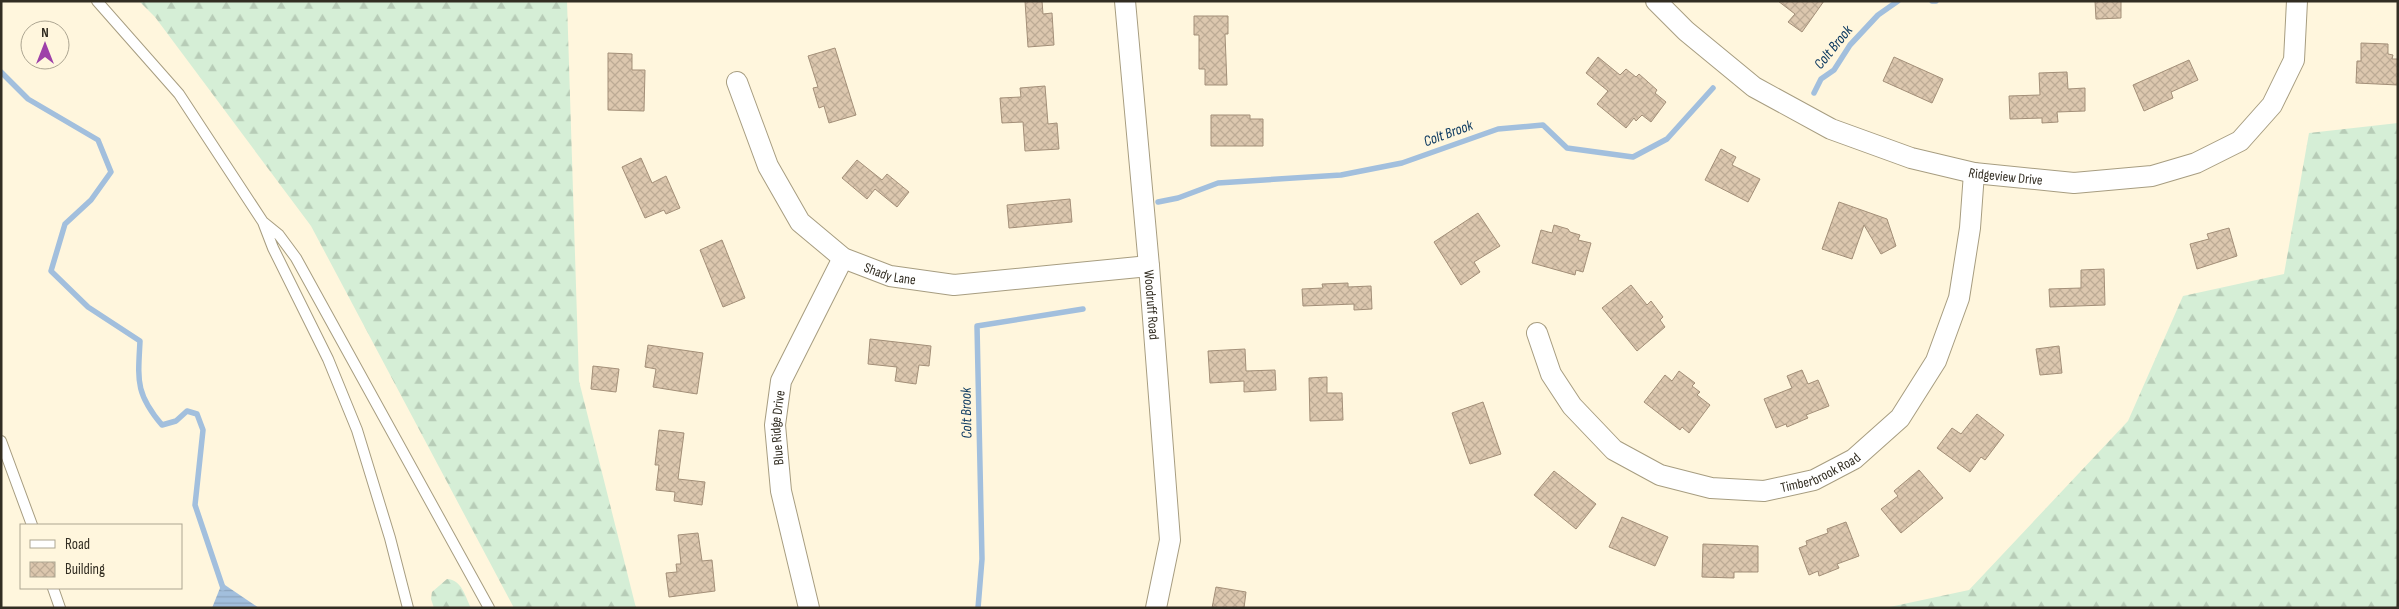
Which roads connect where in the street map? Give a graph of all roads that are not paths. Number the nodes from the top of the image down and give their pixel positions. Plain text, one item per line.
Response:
1 (97, 1) edge
2 (1125, 1) edge
3 (1656, 1) edge
4 (2296, 1) edge
5 (738, 82) dead end
6 (1974, 173) junction
7 (263, 222) junction
8 (843, 258) junction
9 (1149, 266) junction
10 (1537, 333) dead end
11 (1, 441) edge
12 (32, 524) edge
13 (53, 589) edge
14 (60, 608) edge
15 (408, 608) edge
16 (489, 608) edge
17 (809, 608) edge
18 (1156, 608) edge

1 - 7 lane
2 - 9 street, Woodruff Road
3 - 6 street, Ridgeview Drive
4 - 6 street, Ridgeview Drive
5 - 8 street, Shady Lane
6 - 10 street, Timberbrook Road
7 - 15 lane
7 - 16 lane
8 - 9 street, Shady Lane
8 - 17 street, Blue Ridge Drive
9 - 18 street, Woodruff Road
11 - 12 lane
13 - 14 lane

